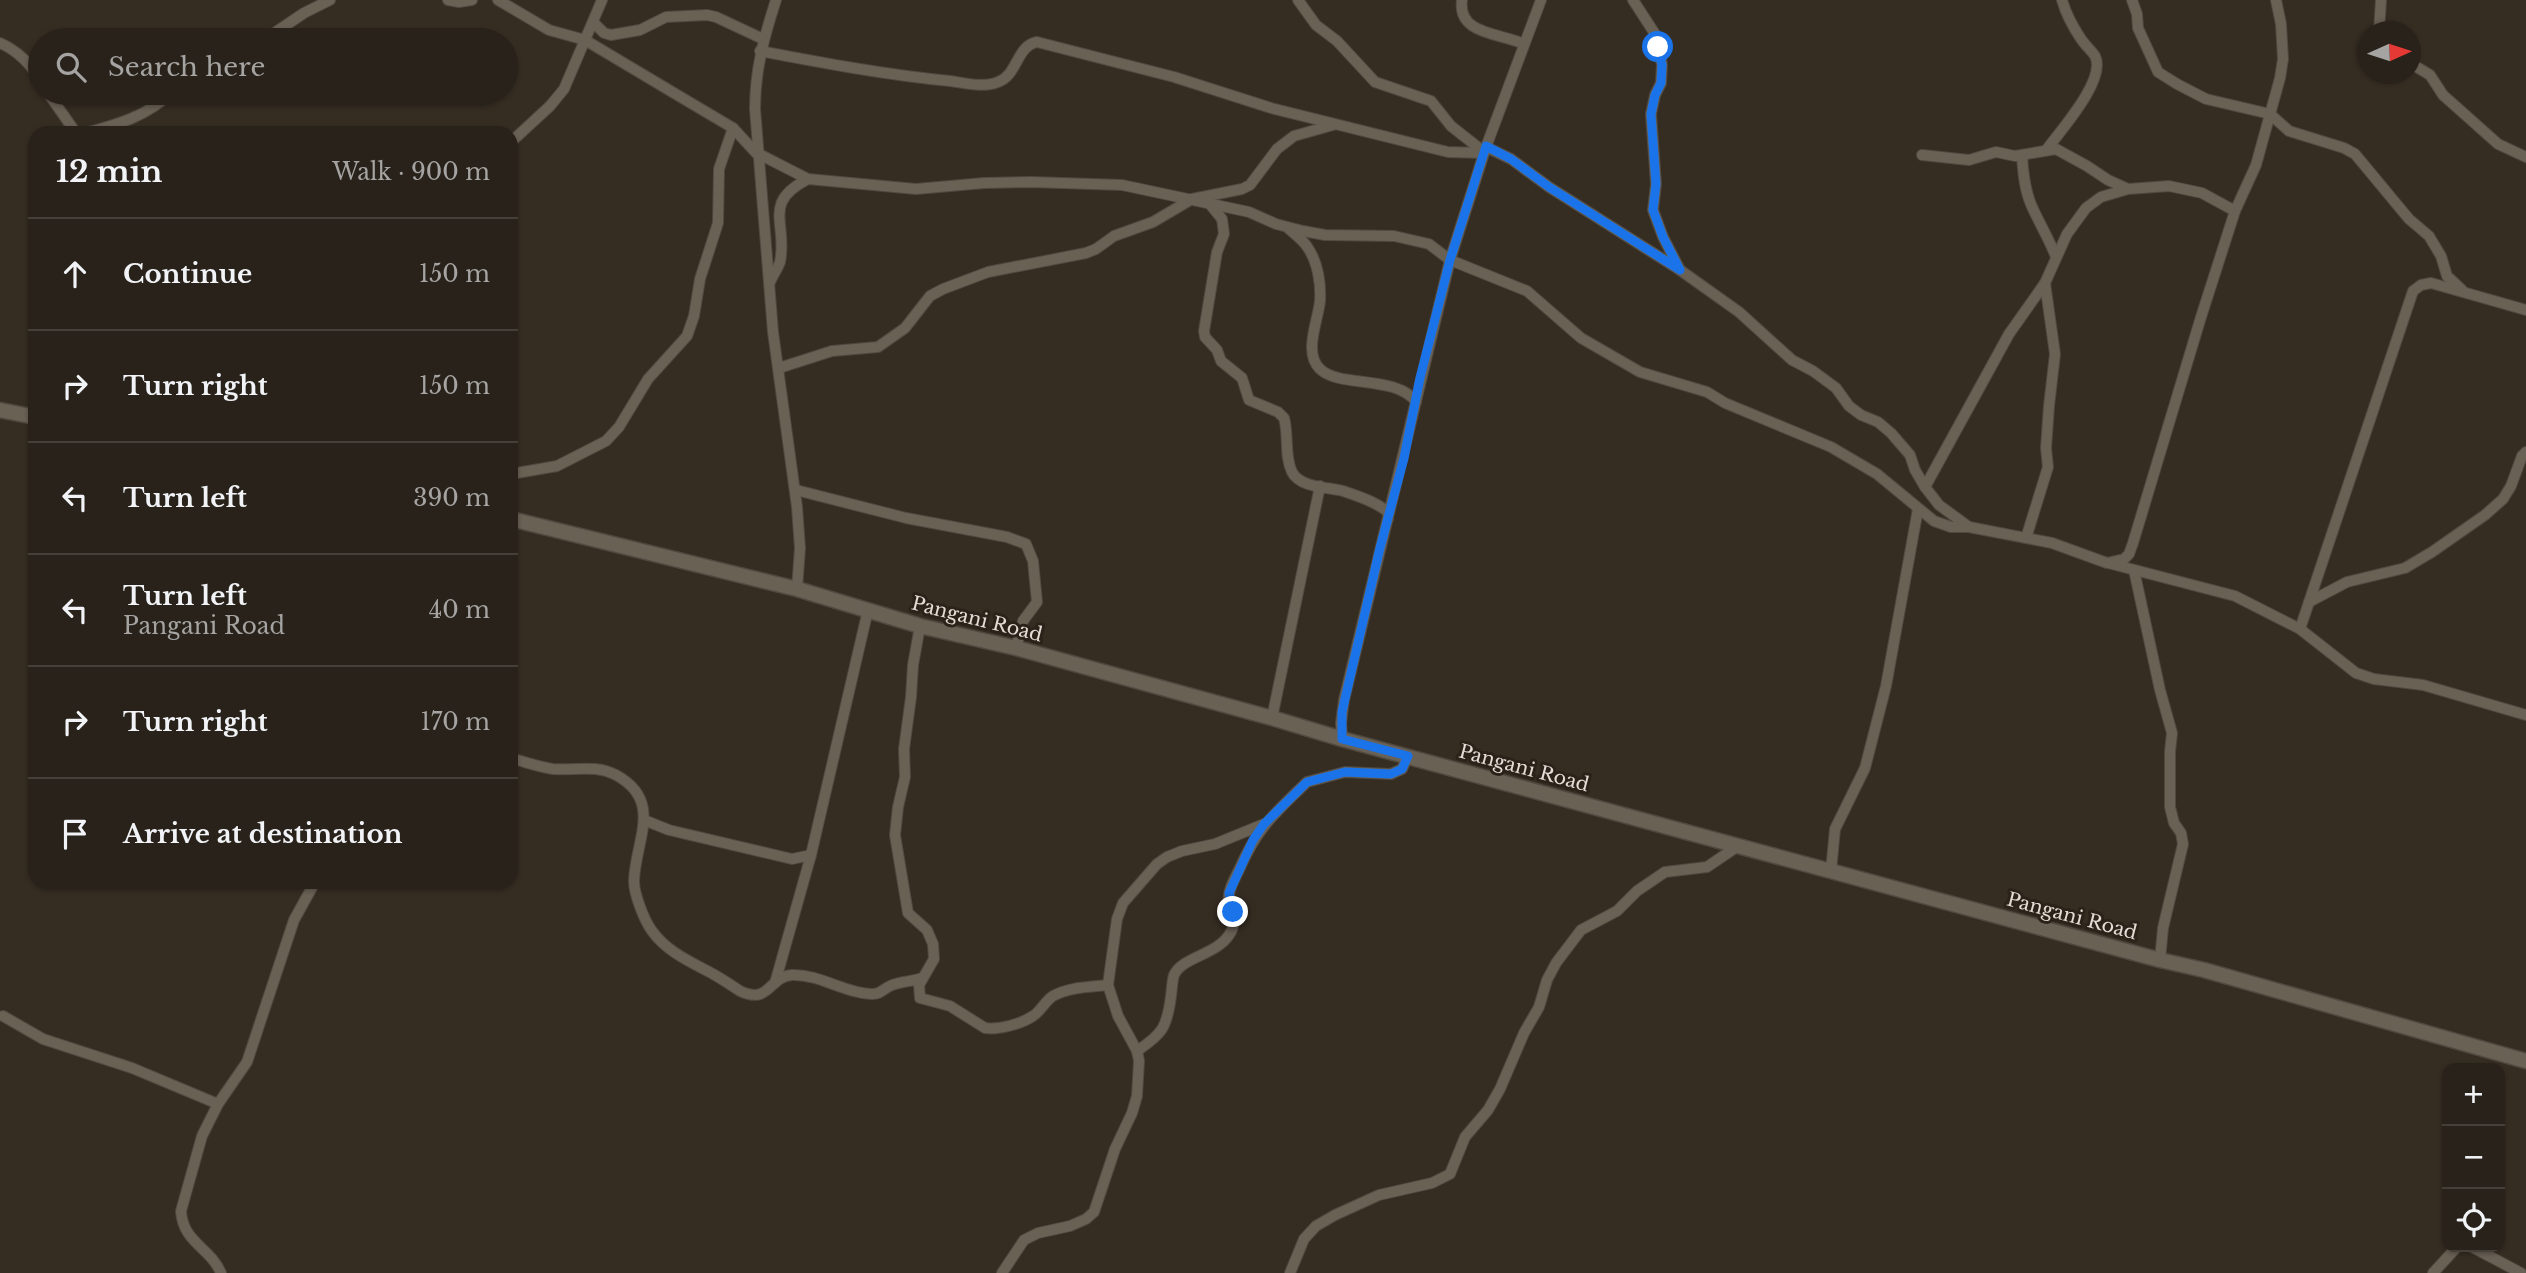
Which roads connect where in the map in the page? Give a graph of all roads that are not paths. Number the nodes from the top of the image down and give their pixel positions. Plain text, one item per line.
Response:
1 (330, 0) edge
2 (448, 0) edge
3 (472, 0) edge
4 (498, 0) edge
5 (602, 0) edge
6 (776, 0) edge
7 (1298, 0) edge
8 (1462, 0) edge
9 (1541, 0) edge
10 (1633, 0) edge
11 (2062, 0) edge
12 (2132, 0) edge
13 (2276, 0) edge
14 (2381, 0) edge
15 (2380, 21) edge
16 (593, 22) junction
17 (282, 28) edge
18 (763, 39) junction
19 (585, 40) junction
20 (0, 43) edge
21 (1524, 44) junction
22 (760, 51) junction
23 (28, 62) edge
24 (2421, 70) edge
25 (56, 105) edge
26 (156, 105) edge
27 (2270, 114) junction
28 (1337, 124) junction
29 (71, 126) edge
30 (114, 126) edge
31 (733, 128) junction
32 (518, 136) edge
33 (2047, 149) junction
34 (1484, 151) junction
35 (757, 154) junction
36 (1922, 155) dead end
37 (2022, 155) junction
38 (2526, 157) edge
39 (808, 179) junction
40 (2127, 189) junction
41 (1192, 199) junction
42 (1209, 203) junction
43 (2235, 211) junction
44 (1289, 228) junction
45 (2056, 257) junction
46 (1450, 260) junction
47 (1680, 270) junction
48 (770, 282) junction
49 (2045, 284) junction
50 (2465, 293) junction
51 (2526, 310) edge
52 (779, 368) junction
53 (1416, 402) junction
54 (0, 410) edge
55 (28, 416) edge
56 (2526, 452) edge
57 (518, 473) edge
58 (1320, 486) junction
59 (1924, 487) junction
60 (796, 490) junction
61 (1918, 509) junction
62 (1388, 520) junction
63 (518, 521) edge
64 (1969, 527) junction
65 (2026, 538) junction
66 (2107, 563) junction
67 (2134, 570) junction
68 (797, 589) junction
69 (2309, 602) junction
70 (868, 610) junction
71 (920, 626) junction
72 (2300, 629) junction
73 (1016, 648) junction
74 (2526, 715) edge
75 (1272, 718) junction
76 (1342, 739) junction
77 (1408, 756) junction
78 (518, 760) edge
79 (644, 820) junction
80 (1264, 824) junction
81 (1738, 846) junction
82 (811, 855) junction
83 (1831, 871) junction
84 (311, 889) edge
85 (2160, 960) junction
86 (922, 978) junction
87 (775, 983) junction
88 (1108, 985) junction
89 (3, 1016) dead end
90 (1137, 1051) junction
91 (2526, 1061) edge
92 (218, 1104) junction
93 (2452, 1252) edge
94 (2481, 1252) edge
95 (220, 1273) edge
96 (1002, 1273) edge
97 (1290, 1273) edge
98 (2433, 1273) edge
99 (2521, 1273) edge

1 - 17 street
2 - 3 street
4 - 19 street
5 - 16 street
6 - 18 street
7 - 34 street
8 - 21 street
9 - 21 street
10 - 47 street
11 - 33 street
12 - 27 street
13 - 27 street
14 - 15 street
16 - 18 street
16 - 19 street
18 - 22 street
19 - 31 street
19 - 32 street
20 - 23 street
21 - 34 street
22 - 28 street
22 - 35 street
24 - 38 street
25 - 29 street
26 - 30 street
27 - 43 street
27 - 50 street
28 - 34 street
28 - 41 street
31 - 35 street
31 - 57 street
33 - 37 street
33 - 40 street
34 - 46 street
34 - 47 street
35 - 39 street
35 - 48 street
36 - 37 street
37 - 45 street
39 - 41 street
39 - 48 street
40 - 43 street
40 - 45 street
41 - 42 street
41 - 52 street
42 - 44 street
42 - 58 street
43 - 66 street
44 - 46 street
44 - 53 street
45 - 49 street
46 - 53 street
46 - 61 street
47 - 59 street
48 - 52 street
49 - 59 street
49 - 65 street
50 - 51 street
50 - 69 street
52 - 60 street
53 - 62 street
54 - 55 main road
56 - 69 street
58 - 62 street
58 - 75 street
59 - 64 street
60 - 68 street
60 - 73 street
61 - 64 street
61 - 83 street
62 - 76 street
63 - 68 main road, Pangani Road
64 - 65 street
65 - 66 street
66 - 67 street
67 - 72 street
67 - 85 street
68 - 70 main road, Pangani Road
69 - 72 street
70 - 71 main road, Pangani Road
70 - 82 street
71 - 73 main road, Pangani Road
71 - 86 street
72 - 74 street
73 - 75 main road, Pangani Road
75 - 76 main road, Pangani Road
76 - 77 main road, Pangani Road
77 - 80 street
77 - 81 main road, Pangani Road
78 - 79 street
79 - 82 street
79 - 87 street
80 - 88 street
80 - 90 street
81 - 83 main road, Pangani Road
81 - 97 street
82 - 87 street
83 - 85 main road, Pangani Road
84 - 92 street
85 - 91 main road, Pangani Road
86 - 87 street
86 - 88 street
88 - 90 street
89 - 92 street
90 - 96 street
92 - 95 street
93 - 98 street
94 - 99 street

